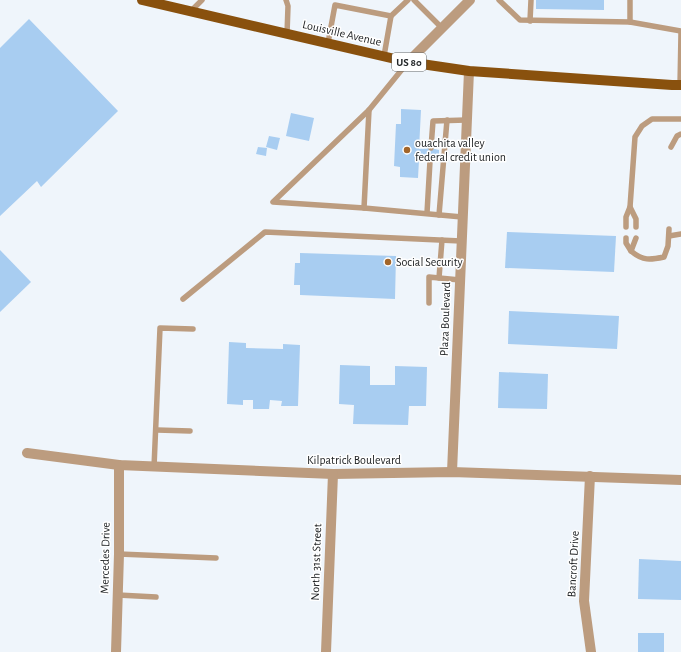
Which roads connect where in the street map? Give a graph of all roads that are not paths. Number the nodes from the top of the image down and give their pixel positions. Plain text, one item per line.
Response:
1 (142, 0) edge
2 (202, 0) edge
3 (286, 0) edge
4 (408, 0) edge
5 (414, 0) edge
6 (470, 0) edge
7 (499, 0) edge
8 (531, 0) edge
9 (630, 0) edge
10 (191, 11) junction
11 (391, 16) junction
12 (530, 21) junction
13 (630, 22) junction
14 (442, 28) junction
15 (681, 32) edge
16 (287, 34) junction
17 (328, 43) junction
18 (384, 56) junction
19 (408, 62) junction
20 (469, 71) junction
21 (681, 85) edge
22 (369, 110) junction
23 (681, 119) edge
24 (447, 120) junction
25 (466, 120) junction
26 (681, 134) edge
27 (671, 147) dead end
28 (431, 148) dead end
29 (430, 161) dead end
30 (364, 208) junction
31 (630, 208) junction
32 (428, 213) junction
33 (439, 215) junction
34 (462, 217) junction
35 (626, 226) dead end
36 (636, 227) dead end
37 (669, 229) dead end
38 (681, 234) edge
39 (669, 236) junction
40 (626, 238) dead end
41 (636, 238) dead end
42 (442, 240) junction
43 (461, 241) junction
44 (631, 251) junction
45 (439, 278) junction
46 (460, 280) junction
47 (182, 299) dead end
48 (429, 303) dead end
49 (193, 329) dead end
50 (157, 430) junction
51 (190, 431) dead end
52 (27, 453) dead end
53 (119, 465) junction
54 (154, 467) junction
55 (452, 472) junction
56 (333, 474) junction
57 (590, 476) junction
58 (681, 480) edge
59 (119, 554) junction
60 (216, 558) dead end
61 (118, 595) junction
62 (156, 597) dead end
63 (116, 652) edge
64 (326, 652) edge
65 (591, 652) edge

1 - 10 main road, Louisville Avenue / US 80
2 - 10 lane
3 - 16 lane
4 - 11 lane
5 - 14 lane
6 - 14 street
7 - 12 lane
8 - 12 lane
9 - 13 lane
10 - 16 main road, Louisville Avenue / US 80
11 - 17 lane
11 - 18 lane
12 - 13 lane
13 - 15 lane
14 - 19 street
15 - 21 lane
16 - 17 main road, Louisville Avenue / US 80
17 - 18 main road, Louisville Avenue / US 80
18 - 19 main road, Louisville Avenue / US 80
19 - 20 main road, Louisville Avenue / US 80
19 - 22 lane
20 - 21 main road, Louisville Avenue / US 80
20 - 25 street, Plaza Boulevard
22 - 30 lane
22 - 30 lane
23 - 31 lane
24 - 25 lane
24 - 28 lane
24 - 33 lane
25 - 34 street, Plaza Boulevard
26 - 27 lane
29 - 32 lane
30 - 32 lane
31 - 35 lane
31 - 36 lane
32 - 33 lane
33 - 34 lane
34 - 43 street, Plaza Boulevard
37 - 39 lane
38 - 39 lane
39 - 44 lane
40 - 44 lane
41 - 44 lane
42 - 43 lane
42 - 45 lane
42 - 47 lane
43 - 46 street, Plaza Boulevard
45 - 46 lane
45 - 48 lane
46 - 55 street, Plaza Boulevard
49 - 50 lane
50 - 51 lane
50 - 54 lane
52 - 53 street, Kilpatrick Boulevard
53 - 54 street, Kilpatrick Boulevard
53 - 59 street, Mercedes Drive
54 - 56 street, Kilpatrick Boulevard
55 - 56 street, Kilpatrick Boulevard
55 - 57 street, Kilpatrick Boulevard
56 - 64 street, North 31st Street
57 - 58 street, Kilpatrick Boulevard
57 - 65 street, Bancroft Drive
59 - 60 lane
59 - 61 street, Mercedes Drive
61 - 62 lane
61 - 63 street, Mercedes Drive

